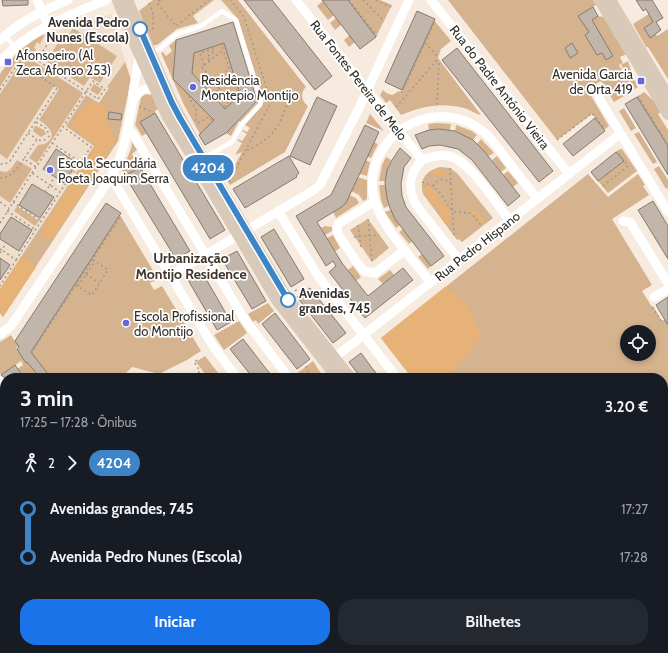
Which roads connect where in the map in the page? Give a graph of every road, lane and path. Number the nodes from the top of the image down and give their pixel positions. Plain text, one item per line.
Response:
1 (37, 0) edge
2 (68, 0) edge
3 (106, 0) edge
4 (118, 0) edge
5 (127, 0) edge
6 (160, 0) edge
7 (209, 0) edge
8 (296, 0) edge
9 (349, 0) edge
10 (364, 0) edge
11 (376, 0) edge
12 (409, 0) edge
13 (431, 0) edge
14 (600, 0) edge
15 (610, 0) edge
16 (149, 3) dead end
17 (91, 4) edge
18 (391, 7) dead end
19 (42, 11) junction
20 (384, 21) dead end
21 (435, 21) dead end
22 (48, 25) junction
23 (152, 34) dead end
24 (376, 36) dead end
25 (52, 37) dead end
26 (2, 38) edge
27 (425, 43) junction
28 (224, 44) dead end
29 (136, 46) junction
30 (15, 47) junction
31 (223, 50) junction
32 (150, 53) junction
33 (438, 58) junction
34 (209, 61) junction
35 (0, 62) edge
36 (52, 65) dead end
37 (204, 65) junction
38 (50, 68) junction
39 (229, 69) junction
40 (213, 80) junction
41 (219, 88) junction
42 (0, 90) edge
43 (367, 90) junction
44 (86, 91) junction
45 (156, 91) junction
46 (401, 92) dead end
47 (599, 92) dead end
48 (212, 95) dead end
49 (190, 96) dead end
50 (638, 96) dead end
51 (302, 97) dead end
52 (668, 97) edge
53 (134, 99) junction
54 (229, 99) junction
55 (437, 105) dead end
56 (224, 107) dead end
57 (396, 107) dead end
58 (139, 108) dead end
59 (154, 112) dead end
60 (668, 114) edge
61 (36, 121) junction
62 (62, 127) junction
63 (128, 129) junction
64 (605, 129) dead end
65 (398, 131) junction
66 (28, 133) junction
67 (201, 133) dead end
68 (620, 134) junction
69 (37, 139) junction
70 (557, 140) dead end
71 (52, 143) junction
72 (668, 145) edge
73 (246, 151) dead end
74 (617, 151) dead end
75 (24, 159) junction
76 (203, 159) junction
77 (422, 160) junction
78 (80, 162) junction
79 (0, 164) edge
80 (139, 166) dead end
81 (36, 167) junction
82 (450, 168) dead end
83 (32, 173) junction
84 (569, 174) junction
85 (125, 175) dead end
86 (54, 177) dead end
87 (111, 177) junction
88 (0, 178) edge
89 (422, 182) dead end
90 (451, 183) junction
91 (50, 185) junction
92 (433, 186) junction
93 (603, 186) dead end
94 (45, 192) dead end
95 (60, 192) junction
96 (537, 198) junction
97 (0, 202) edge
98 (13, 202) junction
99 (374, 202) junction
100 (10, 208) junction
101 (667, 209) edge
102 (453, 210) junction
103 (8, 211) junction
104 (278, 211) junction
105 (121, 216) dead end
106 (368, 219) dead end
107 (509, 220) junction
108 (41, 221) junction
109 (623, 221) dead end
110 (0, 223) edge
111 (358, 225) dead end
112 (482, 227) dead end
113 (36, 230) junction
114 (242, 232) junction
115 (369, 235) junction
116 (379, 235) dead end
117 (360, 236) junction
118 (454, 236) dead end
119 (354, 237) dead end
120 (6, 243) dead end
121 (361, 248) dead end
122 (1, 249) edge
123 (405, 250) junction
124 (0, 253) edge
125 (206, 254) junction
126 (92, 259) junction
127 (16, 260) junction
128 (459, 260) junction
129 (95, 261) junction
130 (372, 262) dead end
131 (86, 274) junction
132 (170, 276) junction
133 (430, 282) junction
134 (99, 283) junction
135 (668, 283) edge
136 (0, 286) edge
137 (77, 286) junction
138 (298, 289) dead end
139 (668, 289) edge
140 (295, 291) dead end
141 (654, 297) dead end
142 (652, 307) dead end
143 (668, 319) edge
144 (0, 334) edge
145 (363, 335) junction
146 (31, 351) dead end
147 (334, 358) junction
148 (197, 360) dead end
149 (306, 366) dead end
150 (197, 373) edge
151 (233, 373) edge
152 (285, 373) edge
153 (310, 373) edge
154 (332, 373) edge
155 (346, 373) edge
156 (393, 373) edge

1 - 19 street
2 - 19 street
3 - 17 street
4 - 29 street
5 - 32 street
6 - 7 path
8 - 43 street, Rua Fontes Pereira de Melo
9 - 24 path
10 - 20 path
11 - 18 path
12 - 43 street
13 - 84 street, Rua do Padre António Vieira
14 - 60 street
15 - 52 street
16 - 23 path
17 - 22 street
19 - 22 street
19 - 26 street
21 - 27 path
22 - 30 street
25 - 38 path
26 - 30 lane
27 - 33 path
27 - 46 path
28 - 31 path
29 - 45 street
29 - 53 street
30 - 35 street
31 - 34 path
31 - 39 path
32 - 76 street
32 - 76 lane
33 - 55 path
33 - 57 path
34 - 37 path
34 - 37 path
36 - 38 path
37 - 40 path
38 - 44 path
39 - 40 path
39 - 54 path
40 - 41 path
41 - 48 path
41 - 54 path
42 - 61 path
43 - 65 street, Rua Fontes Pereira de Melo
43 - 104 street
44 - 44 path
44 - 62 path
45 - 53 street
45 - 114 street
47 - 68 street
49 - 67 path
50 - 72 path
51 - 73 path
53 - 63 street
54 - 56 path
58 - 59 path
61 - 66 path
61 - 69 path
62 - 71 path
62 - 78 path
63 - 87 street
63 - 125 street
64 - 70 path
65 - 77 street, Rua Fontes Pereira de Melo
65 - 96 street
65 - 99 street
66 - 69 path
66 - 79 path
68 - 84 street, Rua Pedro Hispano
68 - 101 street
69 - 75 path
71 - 78 path
71 - 81 path
74 - 93 path
75 - 81 path
75 - 88 path
76 - 114 street
77 - 107 street
77 - 128 street
78 - 95 path
80 - 85 path
81 - 83 path
82 - 90 path
83 - 91 path
83 - 98 path
84 - 96 street, Rua Pedro Hispano
86 - 91 path
87 - 132 street
87 - 144 street
89 - 92 path
90 - 92 path
90 - 102 path
91 - 94 path
91 - 95 path
92 - 102 path
95 - 108 path
96 - 107 street, Rua Pedro Hispano
97 - 100 path
98 - 100 path
98 - 108 path
99 - 123 street
99 - 123 street
100 - 103 path
102 - 112 path
102 - 118 path
103 - 110 path
103 - 113 path
104 - 114 street
104 - 145 street
105 - 126 path
106 - 115 path
107 - 128 street, Rua Pedro Hispano
108 - 113 path
109 - 135 street
111 - 117 path
113 - 127 path
114 - 125 street
114 - 147 street
114 - 154 street
115 - 116 path
115 - 117 path
115 - 130 path
117 - 119 path
117 - 121 path
120 - 122 path
122 - 124 path
122 - 127 path
123 - 133 street
125 - 132 street
125 - 152 street
126 - 129 path
126 - 137 path
127 - 136 path
128 - 133 street, Rua Pedro Hispano
129 - 131 path
129 - 134 path
131 - 134 path
131 - 137 path
132 - 151 street
133 - 145 street, Rua Pedro Hispano
134 - 137 path
137 - 146 path
138 - 140 path
139 - 141 street
142 - 143 path
145 - 147 street, Rua Pedro Hispano
145 - 156 street
147 - 155 street
148 - 150 path
149 - 153 path

